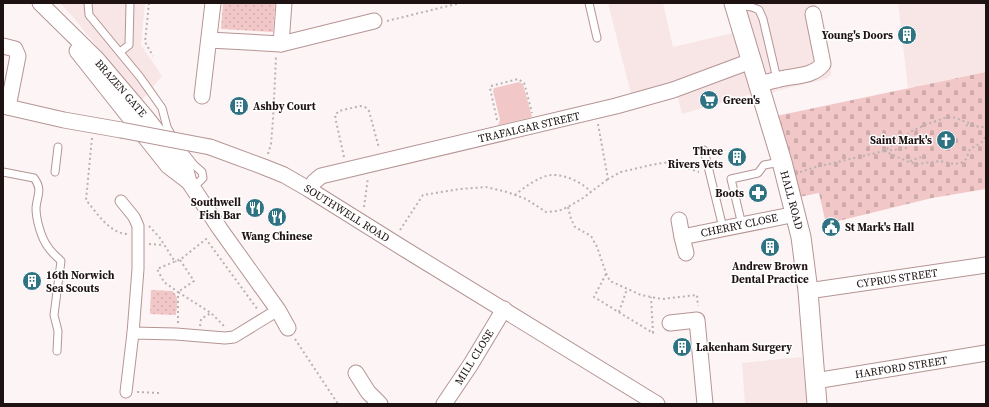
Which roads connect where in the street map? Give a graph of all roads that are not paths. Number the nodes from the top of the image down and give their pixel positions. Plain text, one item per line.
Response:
1 (40, 3) edge
2 (88, 3) edge
3 (130, 3) edge
4 (213, 3) edge
5 (284, 3) edge
6 (589, 3) edge
7 (734, 6) edge
8 (813, 14) dead end
9 (374, 21) road end
10 (597, 38) dead end
11 (209, 40) junction
12 (279, 43) junction
13 (3, 46) edge
14 (120, 52) junction
15 (751, 62) junction
16 (777, 79) junction
17 (758, 85) junction
18 (202, 96) dead end
19 (6, 106) edge
20 (58, 147) dead end
21 (704, 150) dead end
22 (784, 169) junction
23 (3, 172) edge
24 (55, 172) dead end
25 (189, 182) junction
26 (310, 190) junction
27 (121, 201) dead end
28 (796, 214) junction
29 (679, 220) dead end
30 (742, 225) junction
31 (724, 228) junction
32 (682, 237) junction
33 (686, 253) dead end
34 (986, 265) edge
35 (808, 291) junction
36 (504, 309) junction
37 (278, 310) junction
38 (670, 323) dead end
39 (288, 328) road end
40 (133, 334) junction
41 (57, 351) dead end
42 (986, 353) edge
43 (356, 372) dead end
44 (815, 381) junction
45 (126, 392) road end
46 (380, 404) edge
47 (444, 404) edge
48 (657, 404) edge
49 (705, 404) edge
50 (817, 404) edge

1 - 25 street, BRAZEN GATE
2 - 14 lane
3 - 14 lane
4 - 11 street
5 - 12 street
6 - 10 lane
7 - 15 street, HALL ROAD
7 - 16 lane
8 - 16 street
9 - 12 street
11 - 12 street
11 - 18 street
13 - 19 street
14 - 25 lane
15 - 17 street, HALL ROAD
15 - 26 street, TRAFALGAR STREET
16 - 17 street
17 - 22 street, HALL ROAD
19 - 26 street, SOUTHWELL ROAD, bridge
20 - 24 lane
21 - 31 lane
22 - 28 street, HALL ROAD
22 - 30 lane
23 - 41 lane
25 - 37 street, BRAZEN GATE
26 - 36 street, SOUTHWELL ROAD
27 - 40 street
28 - 30 street, CHERRY CLOSE
28 - 35 street, HALL ROAD
29 - 32 street
30 - 31 street, CHERRY CLOSE
31 - 32 street, CHERRY CLOSE
32 - 33 street
34 - 35 street, CYPRUS STREET
35 - 44 street, HALL ROAD
36 - 47 street, MILL CLOSE
36 - 48 street, SOUTHWELL ROAD
37 - 39 street, BRAZEN GATE
37 - 40 street
38 - 49 street
40 - 45 street
42 - 44 street, HARFORD STREET
43 - 46 street
44 - 50 street, HALL ROAD

